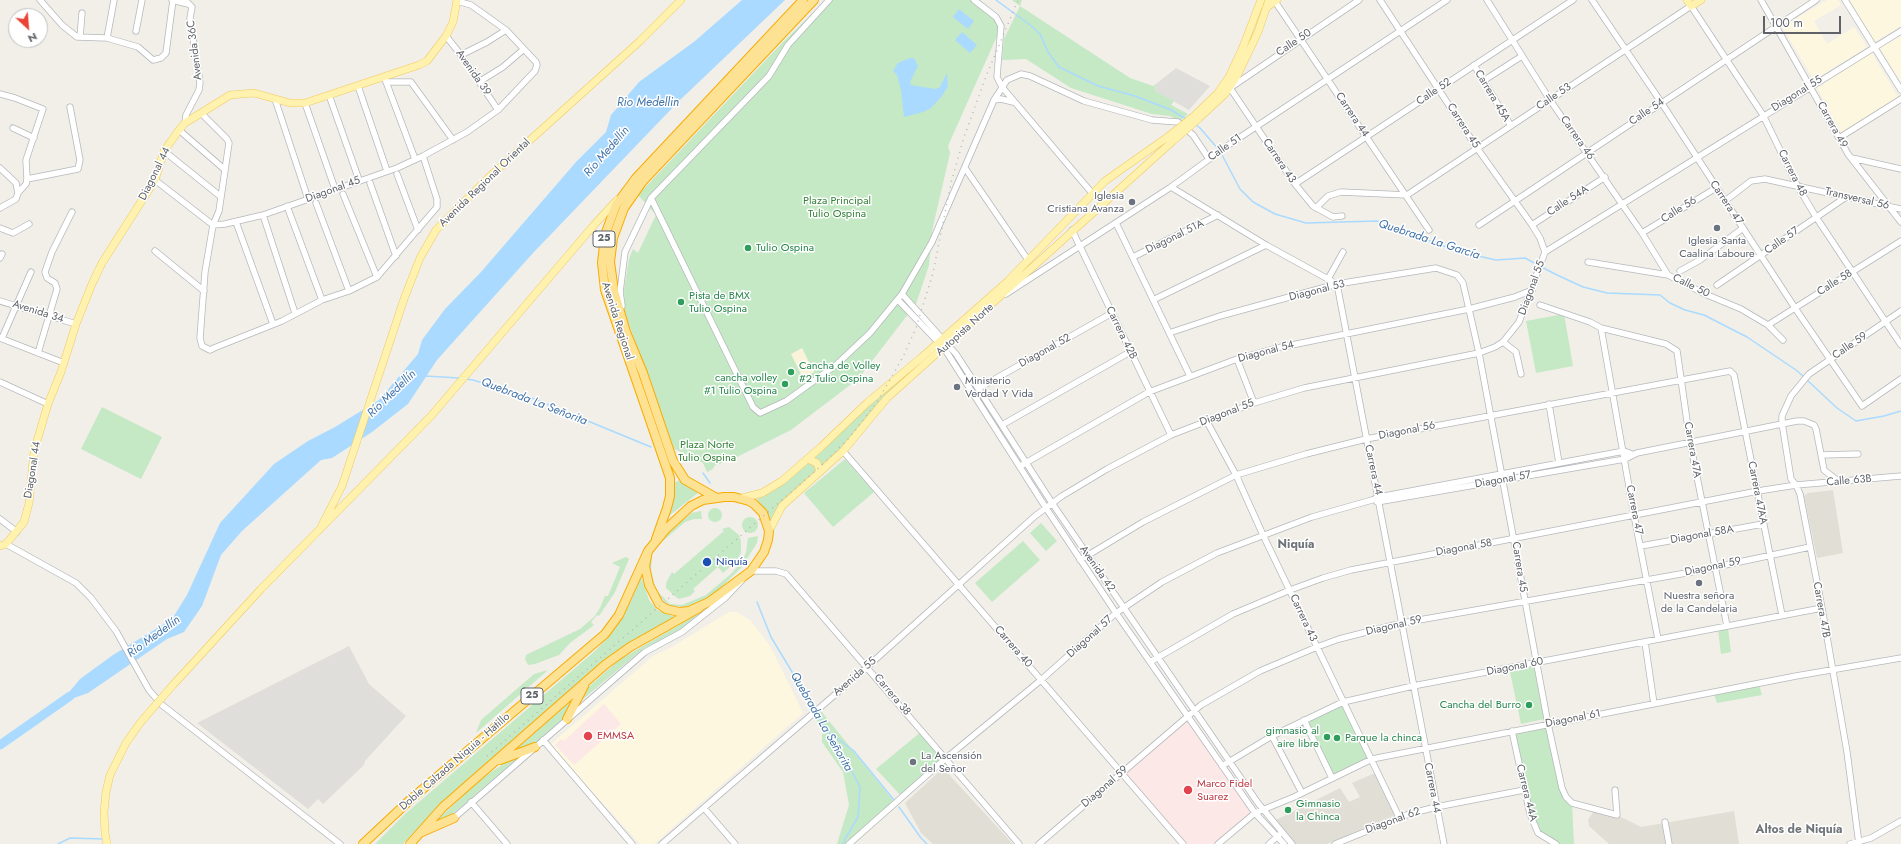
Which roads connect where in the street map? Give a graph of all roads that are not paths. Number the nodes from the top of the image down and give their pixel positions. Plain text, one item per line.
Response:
1 (40, 0) edge
2 (114, 0) edge
3 (142, 0) edge
4 (172, 0) edge
5 (194, 0) edge
6 (457, 0) edge
7 (681, 0) edge
8 (803, 0) edge
9 (814, 0) edge
10 (829, 0) edge
11 (974, 0) edge
12 (1261, 0) edge
13 (1359, 0) edge
14 (1380, 0) edge
15 (1447, 0) edge
16 (1487, 0) edge
17 (1573, 0) edge
18 (1592, 0) edge
19 (1701, 0) edge
20 (1761, 0) edge
21 (1816, 0) edge
22 (1844, 0) edge
23 (1272, 2) edge
24 (1689, 3) edge
25 (189, 4) edge
26 (82, 13) dead end
27 (1257, 15) junction
28 (1776, 26) junction
29 (506, 30) junction
30 (136, 31) dead end
31 (1400, 31) junction
32 (1901, 31) edge
33 (446, 36) junction
34 (80, 37) junction
35 (107, 38) junction
36 (1300, 38) junction
37 (1512, 40) junction
38 (1874, 47) junction
39 (524, 49) junction
40 (1626, 50) junction
41 (461, 55) junction
42 (1522, 56) junction
43 (1726, 59) junction
44 (1474, 66) junction
45 (1328, 79) junction
46 (386, 80) junction
47 (1484, 81) junction
48 (479, 82) junction
49 (358, 86) junction
50 (1811, 86) junction
51 (1002, 87) junction
52 (1230, 88) junction
53 (1438, 89) junction
54 (1901, 90) edge
55 (0, 94) edge
56 (329, 95) junction
57 (275, 99) junction
58 (1901, 99) edge
59 (994, 100) junction
60 (1550, 100) junction
61 (1661, 102) junction
62 (305, 103) junction
63 (1015, 103) junction
64 (70, 107) dead end
65 (498, 110) junction
66 (202, 114) junction
67 (1763, 116) junction
68 (1196, 118) junction
69 (186, 123) junction
70 (1256, 126) junction
71 (1511, 126) junction
72 (13, 128) dead end
73 (180, 130) junction
74 (1367, 136) junction
75 (34, 138) junction
76 (1172, 138) junction
77 (1839, 138) junction
78 (453, 140) junction
79 (1477, 148) junction
80 (164, 151) junction
81 (1587, 152) junction
82 (423, 156) junction
83 (1696, 157) junction
84 (1852, 158) junction
85 (1209, 159) junction
86 (415, 160) junction
87 (0, 168) edge
88 (965, 168) junction
89 (224, 169) junction
90 (1901, 169) edge
91 (387, 171) junction
92 (397, 174) dead end
93 (1604, 177) junction
94 (27, 179) junction
95 (155, 180) junction
96 (359, 180) junction
97 (370, 183) dead end
98 (1295, 184) junction
99 (1798, 185) junction
100 (1171, 187) junction
101 (1716, 188) junction
102 (335, 189) junction
103 (625, 192) junction
104 (18, 193) junction
105 (1092, 193) junction
106 (344, 194) dead end
107 (1407, 195) junction
108 (220, 196) junction
109 (1846, 197) junction
110 (650, 198) junction
111 (308, 199) junction
112 (1724, 201) junction
113 (1514, 202) junction
114 (316, 203) dead end
115 (1622, 204) junction
116 (288, 206) junction
117 (1890, 207) junction
118 (0, 208) edge
119 (1316, 208) junction
120 (1901, 209) edge
121 (72, 212) dead end
122 (263, 215) junction
123 (1218, 215) junction
124 (1342, 216) dead end
125 (1816, 217) junction
126 (236, 222) junction
127 (1901, 222) edge
128 (1116, 223) junction
129 (29, 224) dead end
130 (213, 225) junction
131 (1479, 225) dead end
132 (1532, 225) junction
133 (0, 228) edge
134 (1743, 228) junction
135 (418, 230) junction
136 (1072, 230) junction
137 (1429, 230) dead end
138 (1642, 233) junction
139 (1901, 242) edge
140 (1266, 245) junction
141 (1079, 247) junction
142 (155, 251) dead end
143 (1343, 252) dead end
144 (1544, 253) junction
145 (1761, 255) junction
146 (396, 256) junction
147 (1132, 258) junction
148 (1028, 260) junction
149 (1588, 262) dead end
150 (31, 272) dead end
151 (1680, 272) dead end
152 (1853, 272) junction
153 (1668, 275) junction
154 (377, 277) junction
155 (1328, 280) junction
156 (1463, 283) joint
157 (1337, 284) junction
158 (1717, 285) dead end
159 (1533, 287) junction
160 (204, 291) junction
161 (349, 291) junction
162 (902, 294) junction
163 (1003, 296) junction
164 (322, 300) junction
165 (898, 300) junction
166 (1153, 300) junction
167 (0, 301) edge
168 (17, 305) junction
169 (1540, 305) dead end
170 (1795, 308) junction
171 (1469, 309) junction
172 (1901, 311) edge
173 (295, 313) junction
174 (1112, 313) junction
175 (50, 314) junction
176 (1885, 322) junction
177 (76, 324) junction
178 (273, 324) junction
179 (1768, 325) junction
180 (1602, 328) junction
181 (626, 332) junction
182 (1169, 333) junction
183 (1347, 333) junction
184 (1, 338) edge
185 (1783, 340) dead end
186 (1503, 342) junction
187 (943, 344) junction
188 (1901, 345) edge
189 (1130, 352) junction
190 (38, 353) junction
191 (1479, 353) junction
192 (1237, 359) junction
193 (1830, 359) junction
194 (64, 363) junction
195 (1731, 372) joint
196 (1521, 374) dead end
197 (1190, 376) junction
198 (1355, 376) junction
199 (1901, 379) edge
200 (1681, 380) junction
201 (0, 382) edge
202 (1801, 383) joint
203 (979, 388) junction
204 (1149, 392) junction
205 (1614, 394) junction
206 (1254, 403) junction
207 (48, 404) junction
208 (1549, 404) junction
209 (1490, 415) junction
210 (1206, 420) junction
211 (1782, 423) junction
212 (1002, 425) junction
213 (1745, 431) junction
214 (1170, 436) junction
215 (1366, 439) junction
216 (1690, 442) junction
217 (843, 451) junction
218 (1624, 451) junction
219 (1632, 454) junction
220 (1858, 454) dead end
221 (1821, 455) junction
222 (808, 459) junction
223 (1625, 459) junction
224 (1025, 463) junction
225 (1559, 463) junction
226 (1019, 467) junction
227 (820, 472) junction
228 (1502, 473) junction
229 (1236, 475) junction
230 (1901, 476) edge
231 (1504, 479) junction
232 (1839, 481) junction
233 (1796, 485) junction
234 (1758, 491) junction
235 (715, 498) junction
236 (742, 498) junction
237 (1379, 500) junction
238 (1702, 502) junction
239 (1052, 504) junction
240 (1046, 508) junction
241 (1634, 515) junction
242 (0, 519) edge
243 (1763, 524) junction
244 (320, 529) junction
245 (769, 530) junction
246 (17, 532) junction
247 (1708, 534) junction
248 (1262, 535) junction
249 (656, 539) junction
250 (1514, 539) junction
251 (3, 545) edge
252 (1641, 546) junction
253 (1810, 547) junction
254 (648, 551) junction
255 (1769, 555) junction
256 (1088, 556) junction
257 (1080, 560) junction
258 (1391, 561) junction
259 (1715, 568) junction
260 (748, 574) junction
261 (1648, 580) junction
262 (959, 585) junction
263 (1290, 590) junction
264 (1524, 600) junction
265 (1124, 607) junction
266 (698, 608) junction
267 (1822, 608) junction
268 (1116, 613) junction
269 (1782, 615) junction
270 (1402, 623) junction
271 (1727, 626) junction
272 (1658, 639) junction
273 (1645, 642) junction
274 (1317, 647) junction
275 (1158, 658) junction
276 (1901, 658) edge
277 (1150, 662) junction
278 (1536, 663) junction
279 (867, 667) junction
280 (1832, 670) junction
281 (1041, 680) junction
282 (586, 682) junction
283 (1413, 686) junction
284 (1343, 702) junction
285 (1654, 704) junction
286 (1195, 710) junction
287 (1187, 716) junction
288 (567, 719) junction
289 (1304, 720) junction
290 (1548, 724) junction
291 (1512, 731) junction
292 (1272, 736) junction
293 (543, 740) junction
294 (535, 747) junction
295 (1424, 749) junction
296 (945, 759) junction
297 (1372, 759) junction
298 (1229, 761) junction
299 (495, 762) junction
300 (1222, 766) junction
301 (1121, 773) junction
302 (1332, 778) junction
303 (1524, 790) junction
304 (1615, 790) dead end
305 (1302, 793) junction
306 (471, 802) junction
307 (1436, 807) junction
308 (704, 808) junction
309 (1264, 811) junction
310 (1255, 813) junction
311 (1399, 817) junction
312 (454, 818) joint
313 (1901, 821) edge
314 (1665, 822) dead end
315 (418, 834) junction
316 (1279, 834) junction
317 (1859, 843) edge
318 (107, 844) edge
319 (340, 844) edge
320 (363, 844) edge
321 (410, 844) edge
322 (508, 844) edge
323 (632, 844) edge
324 (662, 844) edge
325 (735, 844) edge
326 (849, 844) edge
327 (1019, 844) edge
328 (1039, 844) edge
329 (1183, 844) edge
330 (1218, 844) edge
331 (1269, 844) edge
332 (1284, 844) edge
333 (1292, 844) edge
334 (1335, 844) edge
335 (1444, 844) edge
336 (1556, 844) edge
337 (1670, 844) edge
338 (1850, 844) edge

1 - 34 street
2 - 35 street
3 - 30 street
4 - 25 street
4 - 35 street
5 - 25 street, Avenida 36C
6 - 29 street
6 - 33 main road, Diagonal 44
7 - 244 main road, Avenida Regional Oriental
8 - 103 highway, Avenida Regional / 25
9 - 181 highway, Avenida Regional / 25
10 - 110 street
11 - 51 street
12 - 27 main road
13 - 36 street, Calle 50
14 - 31 street, Carrera 45
15 - 31 street, Calle 51
16 - 37 street, Carrera 46
17 - 37 street, Calle 52
18 - 40 street, Carrera 47
19 - 24 main road, Calle 53
20 - 28 street, Carrera 49
21 - 28 street, Calle 54
22 - 38 street
23 - 27 main road
23 - 36 street, Carrera 44
23 - 52 main road
24 - 40 street, Calle 53
24 - 43 street, Carrera 48
25 - 69 street, Avenida 36C
26 - 34 street
27 - 68 main road
28 - 43 street, Calle 54
28 - 50 street, Carrera 49
29 - 39 street
29 - 41 street
31 - 45 street, Calle 51
31 - 53 street, Carrera 45
32 - 38 street, Diagonal 55
33 - 41 street, Avenida 39
33 - 46 main road, Diagonal 44
34 - 35 street
36 - 45 street, Carrera 44
36 - 52 street, Calle 50
37 - 42 street, Carrera 46
37 - 44 street, Calle 52
38 - 50 street, Diagonal 55
38 - 54 street
39 - 48 street
39 - 65 street, Diagonal 45
40 - 60 street, Calle 53
40 - 61 street, Carrera 47
41 - 48 street, Avenida 39
42 - 47 street
42 - 60 street, Carrera 46
43 - 61 street, Calle 54
43 - 67 street, Carrera 48
44 - 47 street, Carrera 45A
44 - 53 street, Calle 52
45 - 70 street, Calle 51
45 - 74 street, Carrera 44
46 - 49 main road, Diagonal 44
46 - 78 street
46 - 86 street
47 - 71 street, Carrera 45A
48 - 65 street, Avenida 39
49 - 56 main road, Diagonal 44
49 - 91 street
50 - 67 street, Diagonal 55
50 - 77 street, Carrera 49
51 - 59 street
51 - 63 street
51 - 85 street
52 - 68 main road
52 - 70 street, Carrera 43
53 - 74 street, Calle 52
53 - 79 street, Carrera 45
55 - 75 street
56 - 62 main road, Diagonal 44
56 - 96 street
57 - 62 main road, Diagonal 44
57 - 66 main road, Diagonal 44
57 - 111 street
58 - 77 street
59 - 63 street
59 - 88 street
60 - 71 street, Calle 53
60 - 81 street, Carrera 46
61 - 81 street, Calle 54
61 - 83 street, Carrera 47
62 - 102 street
63 - 105 street
64 - 94 street
65 - 78 street, Diagonal 45
66 - 69 main road, Diagonal 44
66 - 89 street
67 - 83 street, Diagonal 55
67 - 99 street, Carrera 48
68 - 76 main road, bridge
69 - 73 main road, Diagonal 44
70 - 85 street, Calle 51
70 - 98 street, Carrera 43
71 - 79 street, Calle 53
72 - 75 street
73 - 80 main road, Diagonal 44
73 - 89 street
74 - 98 street, Calle 52
74 - 107 street, Carrera 44
75 - 94 street
76 - 105 main road, Autopista Norte
76 - 136 main road, Autopista Norte
77 - 84 street, Carrera 49
78 - 82 street, Diagonal 45
79 - 107 street, Calle 53
79 - 113 street, Carrera 45
80 - 95 main road, Diagonal 44
80 - 108 street
81 - 93 street, Carrera 46
81 - 113 street, Calle 54
82 - 86 street, Diagonal 45
82 - 135 street
83 - 101 street, Carrera 47
83 - 115 street, Diagonal 55
84 - 90 street
84 - 117 street, Carrera 49
85 - 100 street, Calle 51
86 - 91 street, Diagonal 45
87 - 104 street
88 - 148 street
88 - 162 street
89 - 108 street
91 - 96 street, Diagonal 45
92 - 135 street
93 - 115 street, Carrera 46
93 - 132 street, Calle 54A
94 - 104 street
95 - 130 street
95 - 177 main road, Diagonal 44
96 - 102 street, Diagonal 45
97 - 146 street
98 - 119 street, Carrera 43
99 - 109 street, Transversal 56
99 - 112 street, Transversal 56
99 - 125 street, Carrera 48
100 - 123 street
100 - 128 street, Calle 51
101 - 112 street, Carrera 47
101 - 138 street, Calle 56
102 - 111 street, Diagonal 45
103 - 244 main road
103 - 249 highway, Avenida Regional / 25
104 - 118 street
105 - 148 main road, Autopista Norte
106 - 154 street
107 - 119 street
107 - 137 street, Carrera 44
108 - 130 street
109 - 117 street, Transversal 56
109 - 125 street, Calle 57
110 - 165 street
110 - 181 street
111 - 116 street, Diagonal 45
112 - 134 street, Carrera 47
113 - 131 street, Calle 54
113 - 132 street, Carrera 45
114 - 161 street
115 - 138 street, Carrera 46
115 - 144 street, Diagonal 55
116 - 122 street, Diagonal 45
116 - 164 street
117 - 120 street, Transversal 56
117 - 127 street, Carrera 49
119 - 124 street, Carrera 43
121 - 175 street
122 - 126 street, Diagonal 45
122 - 173 street
123 - 140 street
123 - 147 street, Diagonal 51A
125 - 145 street, Calle 57
125 - 152 street, Carrera 48
126 - 130 street, Diagonal 45
126 - 178 street
128 - 141 street, Calle 51
128 - 147 street
129 - 133 street
130 - 160 street
132 - 144 street, Carrera 45
134 - 145 street, Carrera 47
134 - 151 street
135 - 146 street
136 - 141 street, Carrera 42B
136 - 163 main road, Autopista Norte
138 - 153 street, Carrera 46
139 - 152 street, Calle 58
140 - 155 street
140 - 166 street
141 - 163 street, Calle 51
141 - 174 street, Carrera 42B
142 - 160 street
143 - 155 street
144 - 159 street, Diagonal 55
145 - 158 street, Calle 57
145 - 170 street, Carrera 47
146 - 154 street
147 - 166 street
148 - 187 main road, Autopista Norte
149 - 153 street, Calle 50
150 - 168 street
152 - 170 street, Calle 58
152 - 176 street, Carrera 48
153 - 179 street, Calle 50
154 - 161 street
155 - 157 street
156 - 157 street, Diagonal 53
156 - 171 street, Carrera 45
157 - 182 street, Diagonal 53
157 - 183 street, Carrera 44
159 - 171 street, Diagonal 54
159 - 186 street, Diagonal 55
160 - 178 street
161 - 164 street
162 - 165 street
162 - 187 street, Avenida 42
163 - 187 main road, Autopista Norte
164 - 173 street
165 - 187 street, Avenida 42
166 - 182 street
167 - 168 street, Avenida 34
168 - 175 street, Avenida 34
168 - 184 street
169 - 180 street
170 - 179 street, Calle 58
170 - 193 street, Carrera 47
171 - 183 street, Diagonal 54
171 - 191 street, Carrera 45
172 - 176 street, Calle 59
173 - 178 street
174 - 189 street, Carrera 42B
174 - 203 street, Diagonal 52
175 - 177 street, Avenida 34
175 - 190 street
176 - 188 street, Carrera 48
176 - 193 street, Calle 59
177 - 194 main road, Diagonal 44
179 - 185 street, Calle 50
180 - 200 street, Carrera 47A
180 - 205 street, Carrera 47
181 - 235 highway, Avenida Regional / 25
182 - 197 street
183 - 192 street, Diagonal 54
183 - 198 street, Carrera 44
184 - 190 street
186 - 191 street, Diagonal 55
186 - 196 street
187 - 203 street, Avenida 42
187 - 217 main road, Autopista Norte
187 - 222 main road, Autopista Norte
187 - 226 street, Avenida 42
189 - 204 street, Carrera 42B
189 - 212 street
190 - 194 street
191 - 198 street, Diagonal 55
191 - 209 street, Carrera 45
192 - 197 street, Diagonal 54
192 - 206 street
193 - 199 street, Carrera 47
193 - 202 street, Calle 59
194 - 207 main road, Diagonal 44
195 - 200 street, Diagonal 56
195 - 213 street, Carrera 47AA
197 - 204 street, Diagonal 54
198 - 206 street, Diagonal 55
198 - 215 street, Carrera 44
200 - 205 street, Diagonal 56
200 - 216 street, Carrera 47A
201 - 207 street
202 - 211 street, Carrera 47B
203 - 212 street, Avenida 42
204 - 214 street, Carrera 42B
204 - 224 street, Diagonal 54
205 - 208 street, Diagonal 56
205 - 218 street, Carrera 47
206 - 210 street, Diagonal 55
207 - 246 main road, Diagonal 44
208 - 209 street, Diagonal 56
208 - 225 street
209 - 215 street, Diagonal 56
209 - 228 street, Carrera 45
210 - 214 street, Diagonal 55
210 - 229 street, Carrera 43
211 - 213 street, Diagonal 57
211 - 221 street, Diagonal 57
211 - 233 street, Carrera 47B
212 - 224 street, Avenida 42
213 - 216 street, Diagonal 57
213 - 234 street, Carrera 47AA
214 - 239 street, Diagonal 55
215 - 229 street, Diagonal 56
215 - 237 street, Carrera 44
216 - 219 street, Diagonal 57
216 - 238 street, Carrera 47A
217 - 227 main road, Autopista Norte
217 - 262 street, Carrera 40
218 - 219 street
218 - 223 street, Carrera 47
218 - 225 street, Diagonal 57
219 - 223 street, Diagonal 57
220 - 221 street
221 - 232 street
222 - 227 main road
222 - 236 main road, Autopista Norte
223 - 231 street, Diagonal 57
223 - 241 street, Carrera 47
224 - 226 street, Diagonal 54
224 - 239 street, Avenida 42
225 - 228 street, Diagonal 57
226 - 240 street, Avenida 42
227 - 245 main road, Autopista Norte
228 - 231 street, Carrera 45
228 - 237 street, Diagonal 57
229 - 248 street, Carrera 43
229 - 256 street, Diagonal 56
230 - 232 street, Calle 63B
231 - 237 street, Diagonal 57
231 - 250 street, Carrera 45
232 - 233 street, Calle 63B
233 - 234 street, Diagonal 58
233 - 253 street, Carrera 47B
234 - 238 street, Diagonal 58
234 - 243 street, Carrera 47AA
235 - 236 highway, 25
235 - 249 highway, 25
236 - 245 highway
237 - 248 street, Diagonal 57
237 - 258 street, Carrera 44
238 - 241 street, Diagonal 58
238 - 247 street, Carrera 47A
239 - 240 street, Diagonal 55
239 - 256 street, Avenida 42
240 - 257 street, Avenida 42
240 - 262 street, Avenida 55
241 - 250 street, Diagonal 58
241 - 252 street, Carrera 47
242 - 246 street
243 - 247 street, Diagonal 58A
243 - 255 street, Carrera 47AA
244 - 318 main road, bridge
245 - 260 highway, 25
246 - 251 main road, Diagonal 44
247 - 252 street, Diagonal 58A
247 - 259 street, Carrera 47A
248 - 263 street, Carrera 43
248 - 265 street, Diagonal 57
249 - 254 highway, 25
250 - 258 street, Diagonal 58
250 - 264 street, Carrera 45
251 - 319 street
252 - 261 street, Carrera 47
253 - 255 street, Diagonal 59
253 - 267 street, Carrera 47B
254 - 266 highway, 25
254 - 320 highway, Doble Calzada Niquia - Hatillo / 25
255 - 259 street, Diagonal 59
255 - 269 street, Carrera 47AA
256 - 257 street, Diagonal 56
256 - 265 street, Avenida 42
257 - 268 street, Avenida 42
258 - 263 street, Diagonal 58
258 - 270 street, Carrera 44
259 - 261 street, Diagonal 59
259 - 271 street, Carrera 47A
260 - 266 highway, 25
260 - 279 street, Carrera 38
260 - 288 street
261 - 264 street, Diagonal 59
261 - 272 street, Carrera 47
262 - 279 street, Avenida 55
262 - 281 street, Carrera 40
263 - 274 street, Carrera 43
263 - 275 street, Diagonal 58
264 - 270 street, Diagonal 59
264 - 278 street, Carrera 45
265 - 268 street, Diagonal 57
265 - 275 street, Avenida 42
266 - 282 highway, 25
267 - 269 street, Diagonal 60
267 - 280 street, Carrera 47B
268 - 277 street, Avenida 42
268 - 281 street, Diagonal 57
269 - 271 street, Diagonal 60
270 - 274 street, Diagonal 59
270 - 283 street, Carrera 44
271 - 272 street, Diagonal 60
272 - 273 street, Diagonal 60
273 - 278 street, Diagonal 60
273 - 285 street
274 - 284 street, Carrera 43
274 - 286 street, Diagonal 59
275 - 277 street, Diagonal 58
275 - 286 street, Avenida 42
276 - 280 street, Diagonal 61
277 - 287 street, Avenida 42
278 - 283 street, Diagonal 60
278 - 290 street, Carrera 45
279 - 296 street, Carrera 38
279 - 308 street, Avenida 55
280 - 285 street, Diagonal 61
280 - 317 street, Carrera 47B
281 - 296 street, Diagonal 57
281 - 301 street, Carrera 40
282 - 288 highway
282 - 299 highway, 25
283 - 284 street, Diagonal 60
283 - 295 street, Carrera 44
284 - 289 street, Diagonal 60
284 - 297 street, Carrera 43
285 - 290 street, Diagonal 61
286 - 287 street, Diagonal 59
286 - 298 street, Avenida 42
287 - 300 street, Avenida 42
287 - 301 street, Diagonal 59
288 - 293 street
289 - 292 street, Diagonal 60
289 - 302 street
290 - 291 street, Diagonal 61
290 - 304 street, Carrera 45
291 - 295 street, Diagonal 61
291 - 303 street, Carrera 44A
292 - 298 street, Diagonal 60
292 - 305 street
293 - 294 street
293 - 323 street
294 - 299 highway
294 - 306 street
295 - 297 street, Diagonal 61
295 - 307 street, Carrera 44
296 - 326 street, Diagonal 57
296 - 327 street, Carrera 38
297 - 302 street, Diagonal 61
297 - 311 street, Carrera 43
298 - 300 street, Diagonal 60
298 - 309 street, Avenida 42
299 - 315 highway, 25
300 - 310 street, Avenida 42
301 - 328 street, Diagonal 59
301 - 329 street, Carrera 40
302 - 305 street, Diagonal 61
303 - 307 street, Diagonal 62
303 - 336 street, Carrera 44A
305 - 309 street, Diagonal 61
306 - 312 street
306 - 322 street
307 - 311 street, Diagonal 62
307 - 335 street, Carrera 44
308 - 324 street, Avenida 55
308 - 325 street
309 - 310 street, Diagonal 61
309 - 316 street, Avenida 42
310 - 316 street, Avenida 42
310 - 330 street
311 - 334 street, Diagonal 62
312 - 315 highway
313 - 317 street
314 - 337 street
315 - 321 highway, 25
316 - 331 street
316 - 332 street, Avenida 42
316 - 333 street, Avenida 42
317 - 338 street

